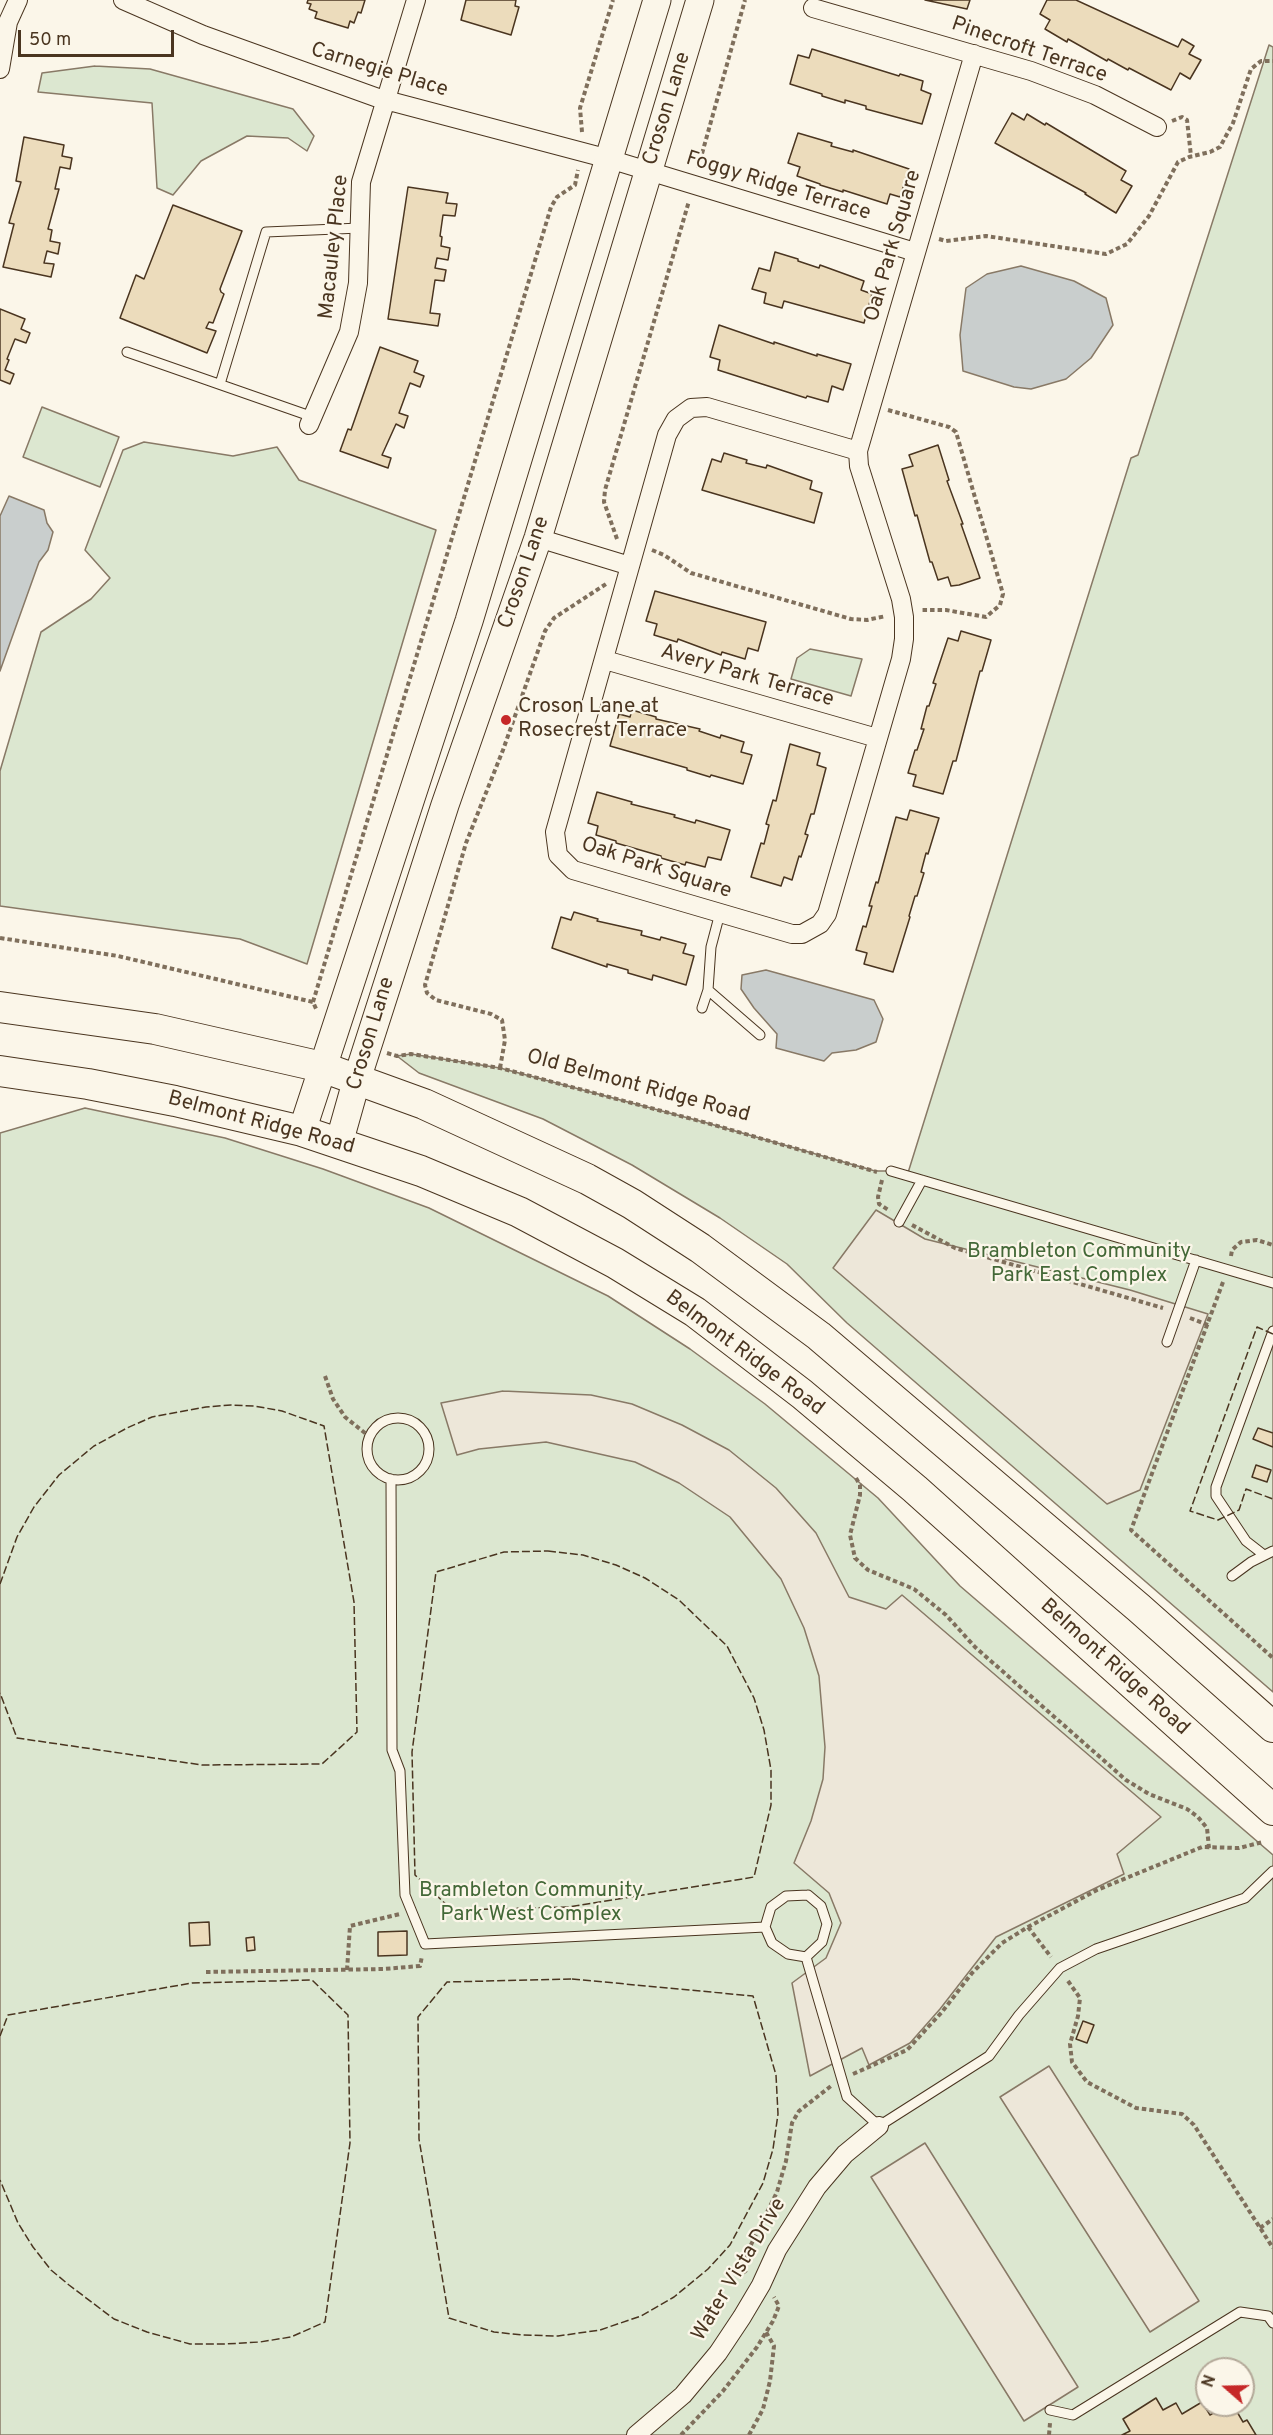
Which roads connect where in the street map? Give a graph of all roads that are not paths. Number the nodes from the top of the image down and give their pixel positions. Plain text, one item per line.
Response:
1 (18, 0) edge
2 (123, 0) edge
3 (416, 0) edge
4 (657, 0) edge
5 (700, 0) edge
6 (813, 8) dead end
7 (4, 20) edge
8 (974, 54) junction
9 (0, 69) edge
10 (386, 100) junction
11 (1157, 127) road end
12 (629, 166) junction
13 (360, 228) junction
14 (918, 243) junction
15 (127, 352) dead end
16 (220, 384) junction
17 (311, 421) joint
18 (858, 451) junction
19 (537, 538) junction
20 (630, 567) junction
21 (605, 660) junction
22 (877, 738) junction
23 (720, 913) junction
24 (708, 990) junction
25 (0, 1007) edge
26 (702, 1008) dead end
27 (760, 1035) dead end
28 (322, 1067) junction
29 (0, 1071) edge
30 (357, 1079) junction
31 (302, 1131) junction
32 (339, 1143) junction
33 (891, 1171) dead end
34 (922, 1180) junction
35 (899, 1222) dead end
36 (1196, 1260) junction
37 (1273, 1283) edge
38 (1273, 1331) edge
39 (1167, 1342) dead end
40 (392, 1479) junction
41 (1273, 1551) edge
42 (1264, 1556) junction
43 (1232, 1576) dead end
44 (1273, 1727) edge
45 (1273, 1810) edge
46 (1273, 1871) edge
47 (765, 1927) junction
48 (806, 1957) junction
49 (879, 2126) junction
50 (1273, 2323) edge
51 (1050, 2410) dead end
52 (636, 2435) edge

1 - 7 street
2 - 10 street, Carnegie Place
3 - 10 street, Macauley Place
4 - 12 main road, Croson Lane
5 - 12 main road, Croson Lane
6 - 8 street, Pinecroft Terrace
7 - 9 street
8 - 11 street, Pinecroft Terrace
8 - 14 street, Oak Park Square
10 - 12 street, Carnegie Place
10 - 13 street, Macauley Place
12 - 14 street, Foggy Ridge Terrace
12 - 19 main road, Croson Lane
12 - 28 main road, Croson Lane
13 - 16 lane
13 - 17 street, Macauley Place
14 - 18 street, Oak Park Square
15 - 16 lane
16 - 17 lane
18 - 20 street, Oak Park Square
18 - 22 street, Oak Park Square
19 - 20 street
19 - 30 main road, Croson Lane
20 - 21 street, Oak Park Square
21 - 22 street, Avery Park Terrace
21 - 23 street, Oak Park Square
22 - 23 street, Oak Park Square
23 - 24 lane
24 - 26 lane
24 - 27 lane
25 - 28 main road
28 - 30 main road
28 - 31 main road, Croson Lane
29 - 31 main road, Belmont Ridge Road
30 - 32 main road, Croson Lane
30 - 44 main road
31 - 32 main road, Belmont Ridge Road
32 - 45 main road, Belmont Ridge Road
33 - 34 lane
34 - 35 lane
34 - 36 lane
36 - 37 lane
36 - 39 lane
38 - 42 lane
40 - 40 lane
40 - 47 lane
41 - 42 lane
42 - 43 lane
46 - 49 lane
47 - 48 lane
47 - 48 lane
48 - 49 lane
49 - 52 street, Water Vista Drive
50 - 51 lane

